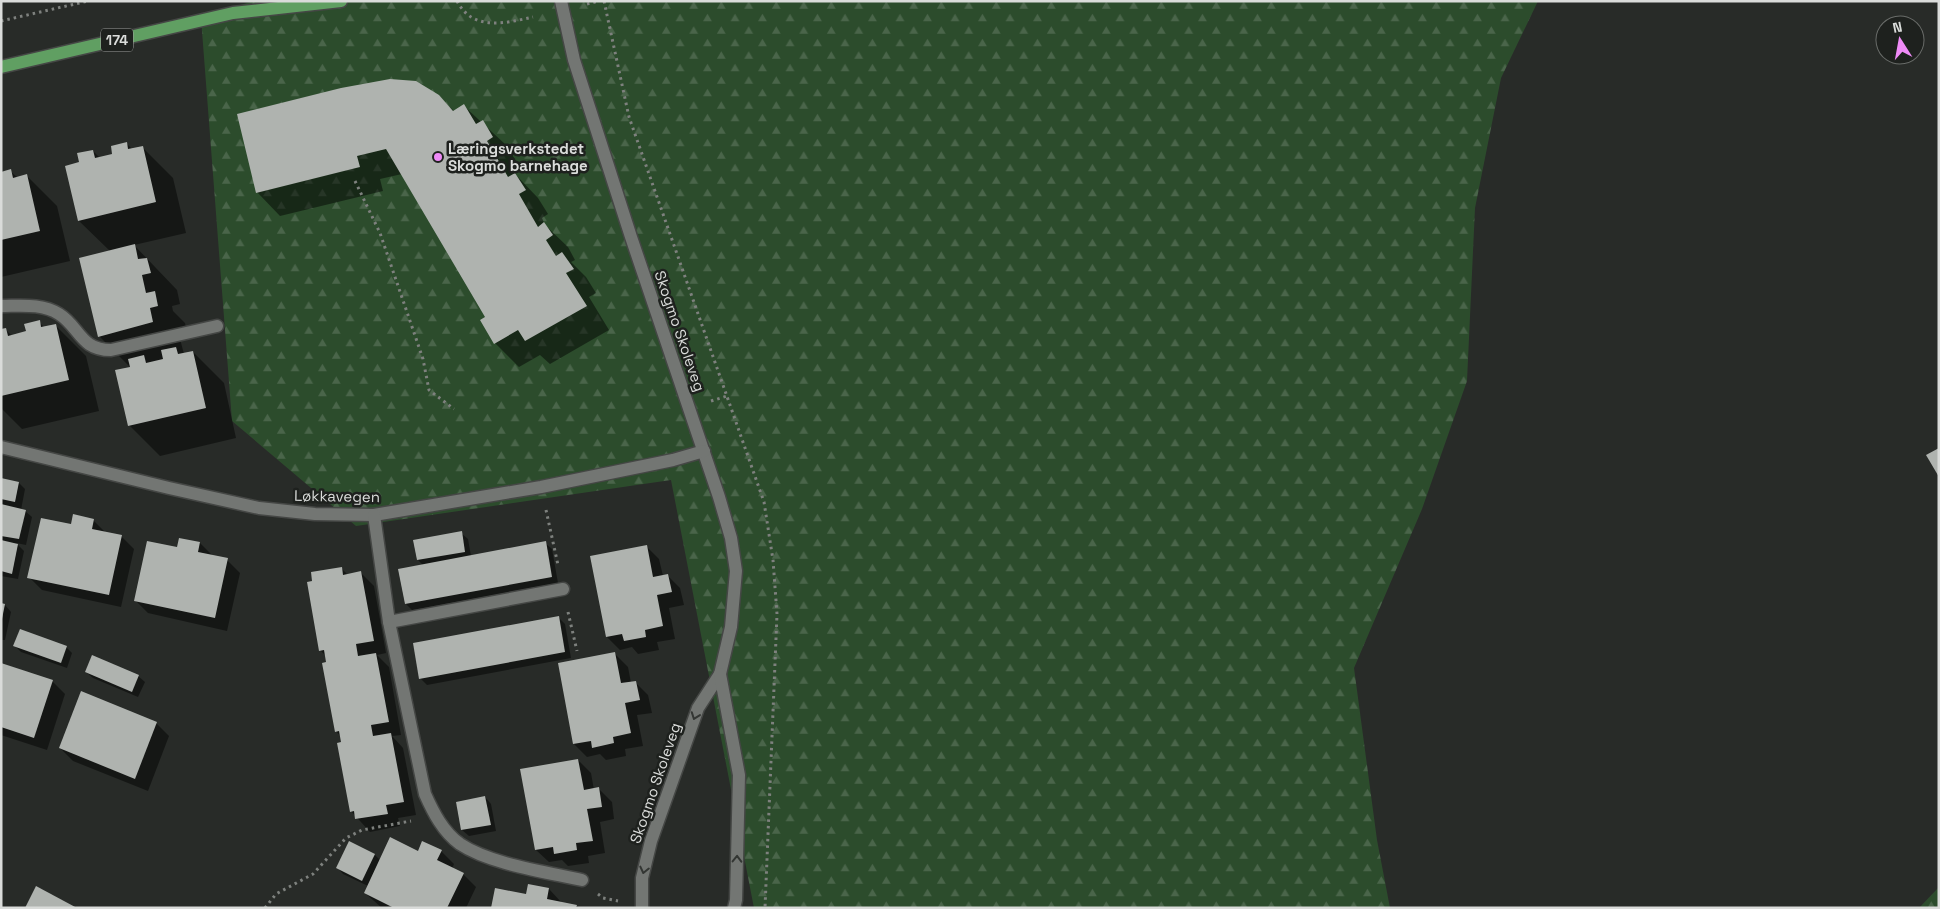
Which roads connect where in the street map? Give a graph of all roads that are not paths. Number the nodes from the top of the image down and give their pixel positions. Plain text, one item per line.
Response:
1 (264, 1) edge
2 (342, 1) edge
3 (561, 1) edge
4 (232, 13) junction
5 (1, 67) edge
6 (1, 306) edge
7 (216, 326) dead end
8 (1, 447) edge
9 (704, 451) junction
10 (374, 516) junction
11 (563, 589) dead end
12 (389, 622) junction
13 (720, 674) junction
14 (582, 880) road end
15 (641, 906) edge
16 (734, 908) edge

1 - 4 main road, 174
2 - 4 main road, 174
3 - 9 street, Skogmo Skoleveg
4 - 5 main road, 174
6 - 7 street
8 - 10 street, Løkkavegen
9 - 10 street, Løkkavegen
9 - 13 street, Skogmo Skoleveg
10 - 12 street
11 - 12 street
12 - 14 street
13 -> 15 street, Skogmo Skoleveg
16 -> 13 street, Skogmo Skoleveg

